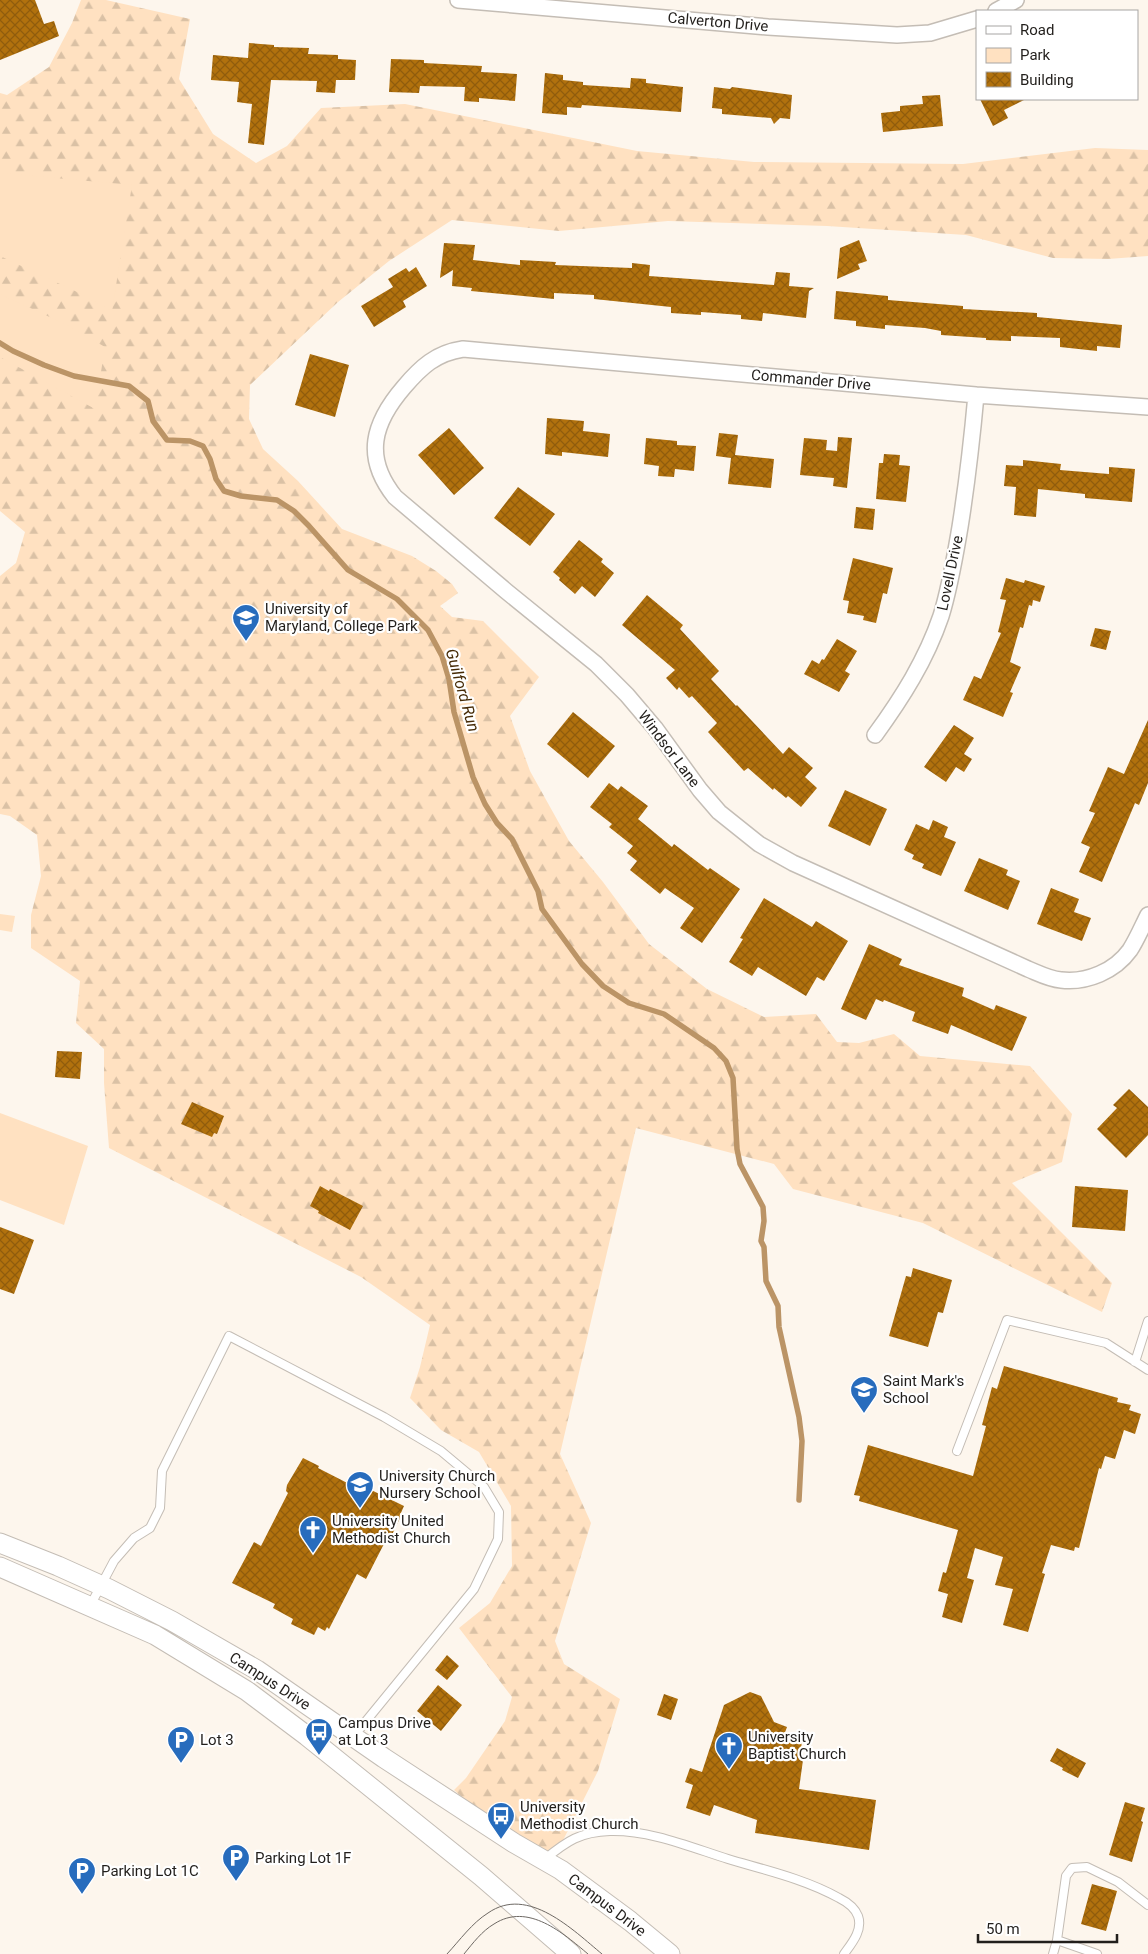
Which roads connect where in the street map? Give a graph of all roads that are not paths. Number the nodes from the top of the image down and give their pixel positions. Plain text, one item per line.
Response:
1 (458, 0) edge
2 (1016, 0) edge
3 (998, 10) edge
4 (976, 20) edge
5 (474, 350) joint
6 (976, 395) junction
7 (1148, 407) edge
8 (875, 735) dead end
9 (1148, 915) edge
10 (1148, 1321) edge
11 (1135, 1362) junction
12 (1148, 1370) edge
13 (957, 1451) dead end
14 (0, 1543) edge
15 (0, 1567) edge
16 (100, 1585) junction
17 (90, 1606) junction
18 (353, 1737) junction
19 (544, 1860) junction
20 (1148, 1905) edge
21 (1057, 1940) junction
22 (570, 1954) edge
23 (670, 1954) edge
24 (844, 1954) edge
25 (1053, 1954) edge
26 (1097, 1954) edge

1 - 4 street, Calverton Drive
2 - 3 street
5 - 6 street, Commander Drive
5 - 9 street, Windsor Lane
6 - 7 street, Commander Drive
6 - 8 street, Lovell Drive
10 - 11 lane
11 - 12 lane
11 - 13 lane
14 - 16 street, Campus Drive
15 - 17 street, Campus Drive
16 - 17 lane
16 - 18 street, Campus Drive
16 - 18 lane
17 - 22 street, Campus Drive
18 - 19 street, Campus Drive
19 - 23 street, Campus Drive
19 - 24 lane
20 - 21 lane
21 - 25 lane
21 - 26 lane

